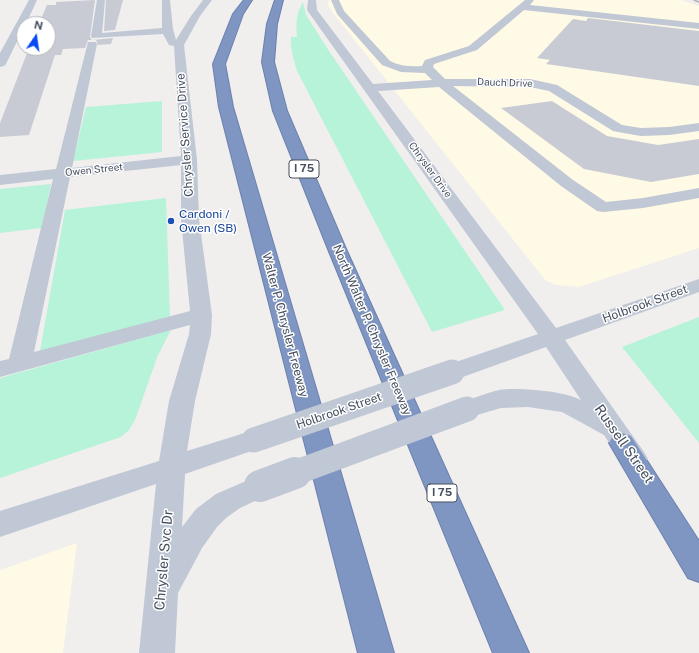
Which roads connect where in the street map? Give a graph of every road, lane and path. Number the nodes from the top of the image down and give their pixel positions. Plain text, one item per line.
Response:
1 (33, 0) edge
2 (100, 0) edge
3 (166, 0) edge
4 (208, 0) edge
5 (248, 0) edge
6 (279, 0) edge
7 (312, 0) edge
8 (335, 0) edge
9 (536, 0) edge
10 (526, 3) edge
11 (699, 18) edge
12 (699, 26) edge
13 (168, 31) junction
14 (92, 44) dead end
15 (178, 50) junction
16 (0, 64) edge
17 (428, 69) junction
18 (442, 83) junction
19 (370, 88) junction
20 (699, 126) edge
21 (188, 160) junction
22 (62, 174) junction
23 (0, 180) edge
24 (699, 193) edge
25 (699, 285) edge
26 (201, 315) junction
27 (552, 338) junction
28 (10, 366) edge
29 (617, 436) junction
30 (171, 468) junction
31 (0, 524) edge
32 (699, 549) edge
33 (699, 568) edge
34 (161, 594) junction
35 (157, 653) edge
36 (376, 653) edge
37 (511, 653) edge

1 - 16 street
2 - 13 street
3 - 13 street
4 - 15 street
5 - 36 highway, Walter P. Chrysler Freeway
6 - 37 highway, North Walter P. Chrysler Freeway / I 75
7 - 19 street, Chrysler Drive
8 - 17 street
9 - 11 street
10 - 12 street
10 - 17 street
13 - 15 street
14 - 22 street
15 - 21 street, Chrysler Service Drive
17 - 18 street
18 - 19 street, Dauch Drive
18 - 20 street, Dauch Drive
18 - 24 street
19 - 27 street, Chrysler Drive
21 - 22 street, Owen Street
21 - 26 street, Chrysler Service Drive
22 - 23 street, Owen Street
22 - 28 street
25 - 27 street, Holbrook Street
26 - 28 street
26 - 30 street, Chrysler Service Drive
27 - 29 street, Russell Street
27 - 30 street, Holbrook Street, bridge
29 - 32 street, Russell Street
29 - 33 highway
29 - 34 street, bridge
30 - 31 street, Holbrook Street
30 - 34 street, Chrysler Svc Dr
34 - 35 street, Chrysler Svc Dr

